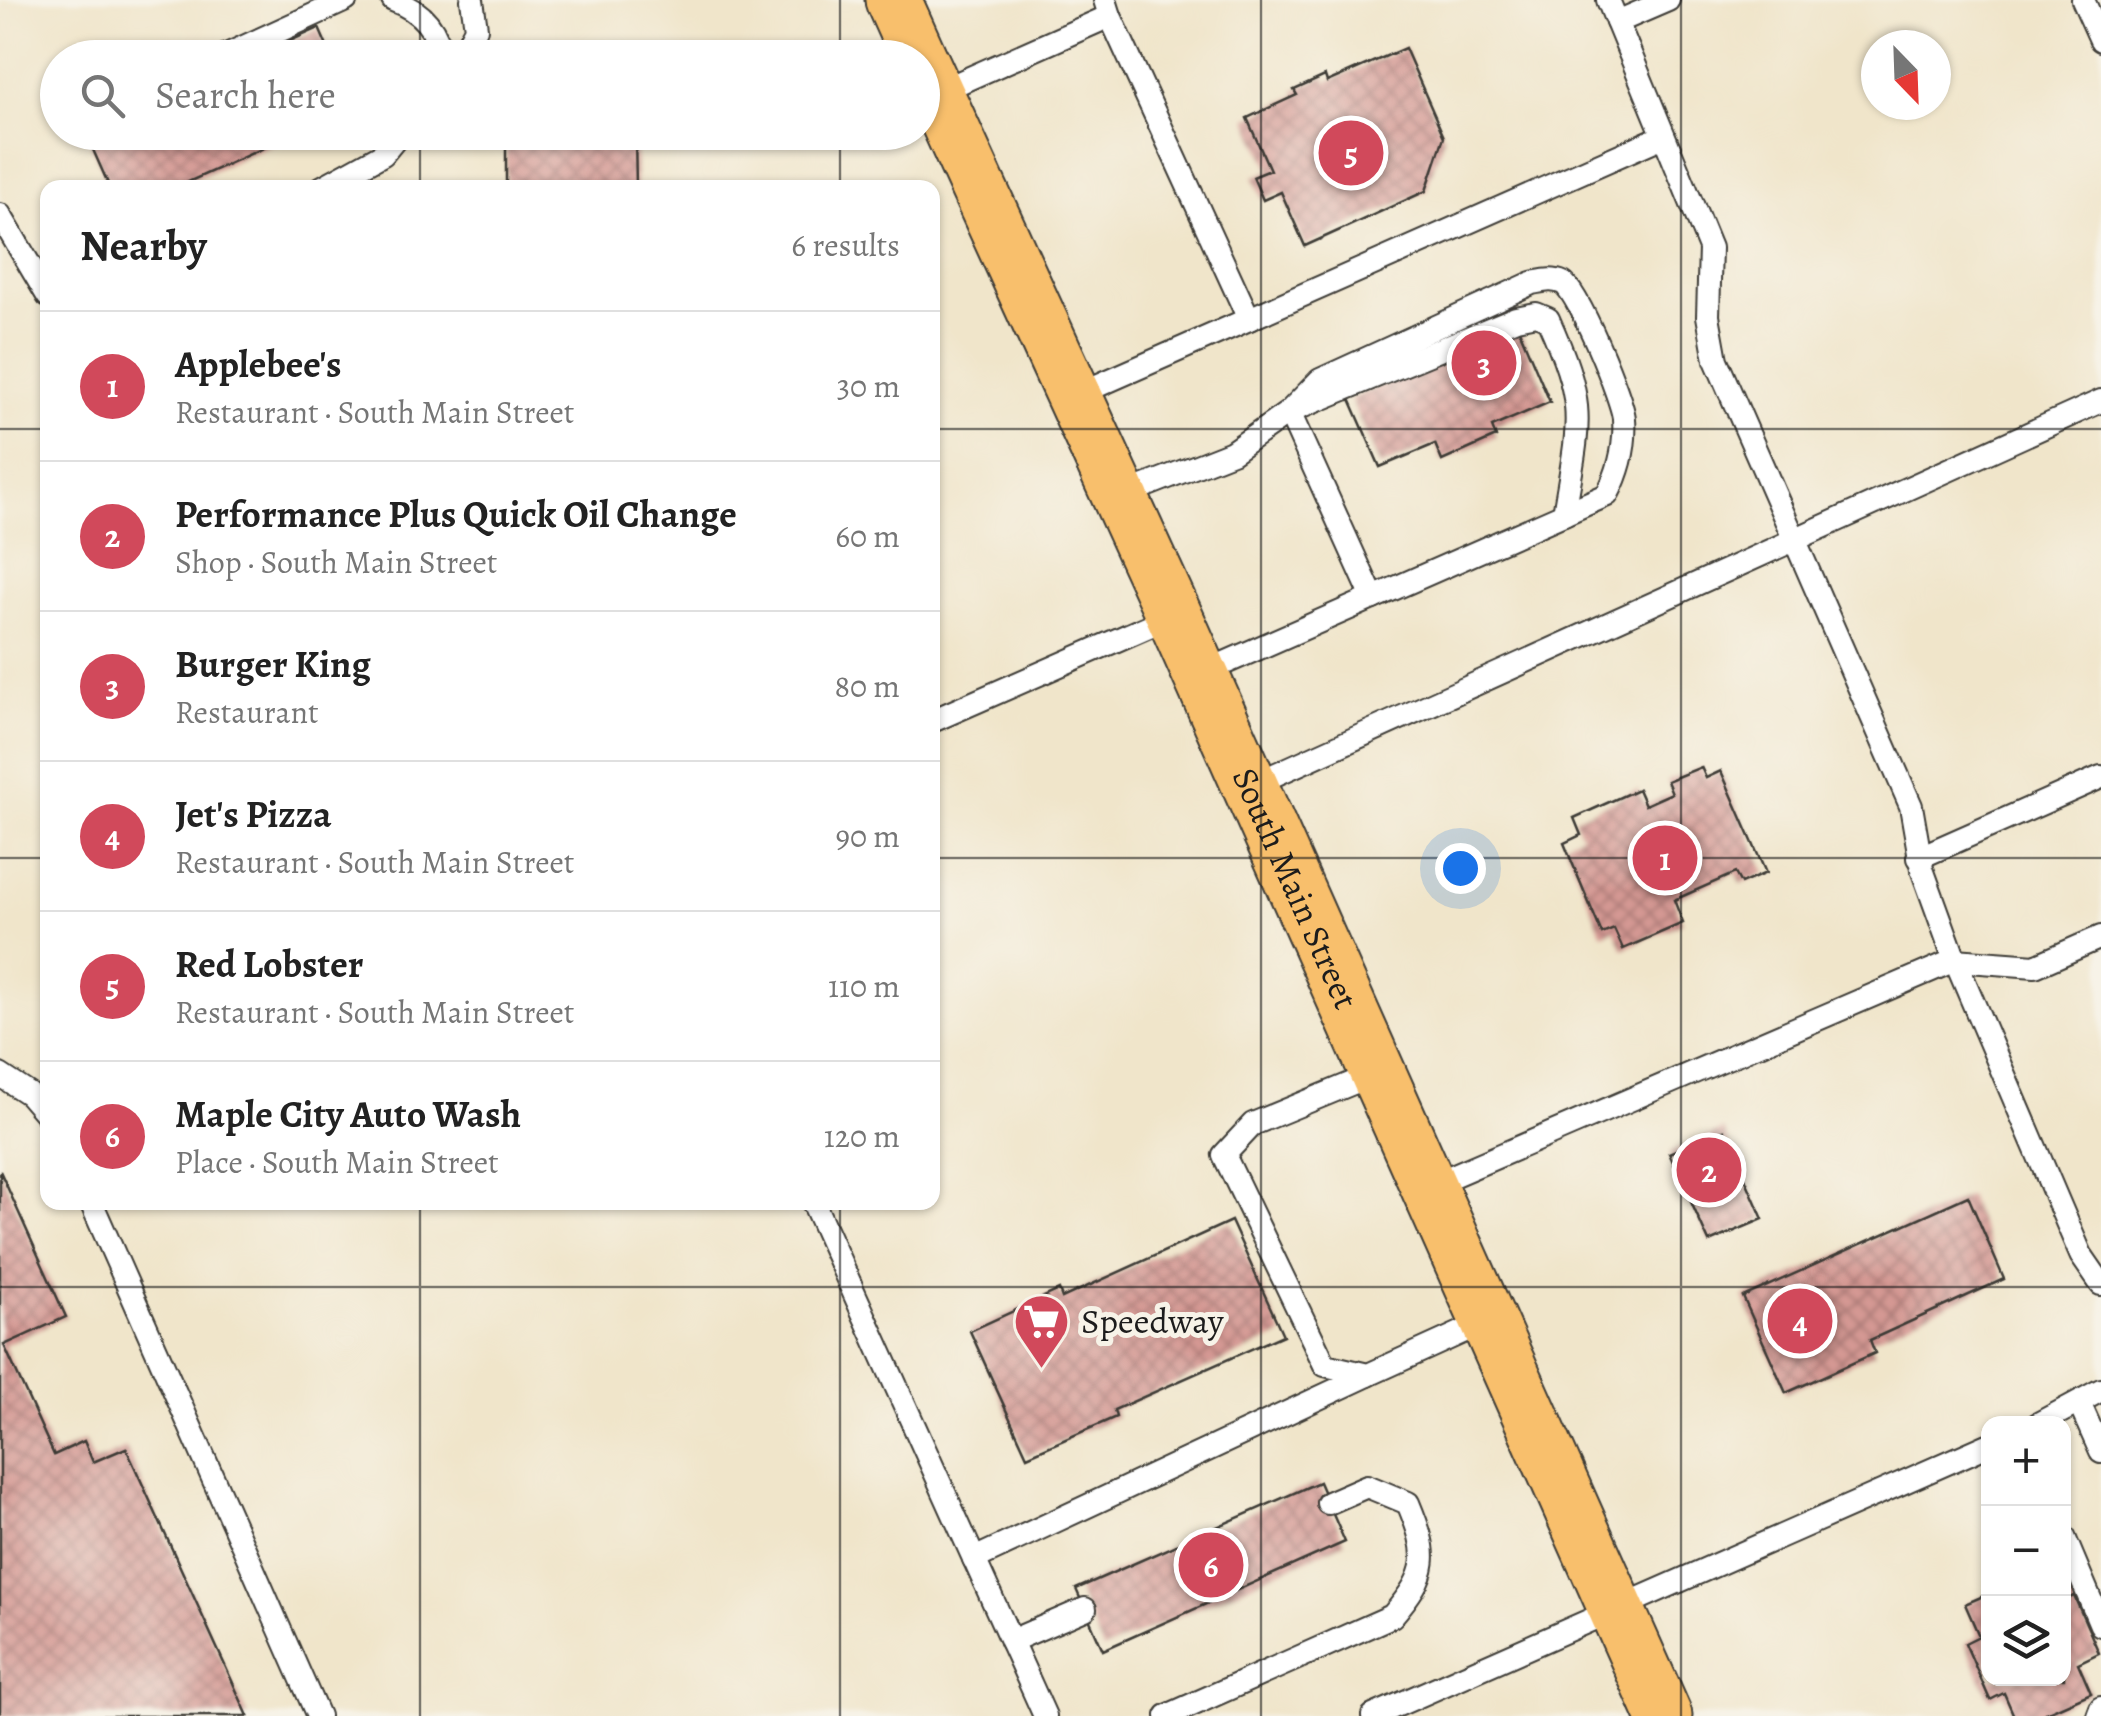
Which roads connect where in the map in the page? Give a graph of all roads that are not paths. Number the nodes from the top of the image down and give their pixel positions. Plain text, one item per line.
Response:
1 (346, 0) edge
2 (393, 0) edge
3 (472, 0) edge
4 (893, 0) edge
5 (1608, 0) edge
6 (1668, 0) edge
7 (2083, 0) edge
8 (1107, 8) edge
9 (1618, 22) junction
10 (259, 40) edge
11 (436, 40) edge
12 (470, 40) edge
13 (911, 40) edge
14 (2101, 40) edge
15 (940, 67) edge
16 (940, 103) edge
17 (1661, 138) junction
18 (386, 150) edge
19 (336, 180) edge
20 (0, 216) edge
21 (40, 283) edge
22 (1249, 319) junction
23 (1074, 396) junction
24 (2101, 401) edge
25 (1290, 412) junction
26 (1120, 496) junction
27 (1564, 514) junction
28 (1796, 541) junction
29 (1373, 598) junction
30 (1174, 615) junction
31 (1200, 674) junction
32 (940, 717) edge
33 (2101, 777) edge
34 (1250, 786) junction
35 (1918, 858) junction
36 (2101, 936) edge
37 (1955, 960) junction
38 (1378, 1072) junction
39 (0, 1076) edge
40 (40, 1107) edge
41 (1428, 1186) junction
42 (96, 1210) edge
43 (816, 1210) edge
44 (2101, 1284) edge
45 (1489, 1320) junction
46 (1368, 1375) junction
47 (2101, 1390) edge
48 (2080, 1405) junction
49 (2056, 1416) edge
50 (1981, 1448) edge
51 (2101, 1452) edge
52 (1328, 1502) dead end
53 (2071, 1553) edge
54 (974, 1559) junction
55 (1617, 1608) junction
56 (1084, 1609) dead end
57 (2101, 1624) edge
58 (1011, 1642) junction
59 (2101, 1708) edge
60 (318, 1716) edge
61 (1045, 1716) edge
62 (1168, 1716) edge
63 (1373, 1716) edge
64 (1664, 1716) edge
65 (2098, 1716) edge

1 - 10 lane
2 - 11 lane
3 - 12 lane
4 - 13 main road, South Main Street
5 - 9 lane
6 - 9 lane
7 - 14 lane
8 - 15 lane
8 - 22 lane
9 - 17 lane
16 - 23 main road, South Main Street
17 - 22 lane
17 - 28 lane
18 - 19 lane
20 - 21 lane
22 - 23 lane
23 - 26 main road, South Main Street
24 - 28 lane
25 - 26 lane
25 - 27 lane
25 - 27 lane
25 - 29 lane
26 - 30 main road, South Main Street
27 - 29 lane
28 - 34 lane
28 - 35 lane
29 - 31 lane
30 - 31 main road, South Main Street
30 - 32 lane
31 - 34 main road, South Main Street
33 - 35 lane
34 - 38 main road, South Main Street
35 - 37 lane
36 - 37 lane
37 - 41 lane
37 - 44 lane
38 - 41 main road, South Main Street
38 - 46 lane
39 - 40 lane
41 - 45 main road, South Main Street
42 - 60 lane
43 - 54 lane
45 - 46 lane
45 - 55 main road, South Main Street
46 - 54 lane
47 - 48 lane
48 - 49 lane
48 - 51 lane
50 - 55 lane
52 - 62 lane
53 - 57 lane
54 - 58 lane
55 - 63 lane
55 - 64 main road, South Main Street
56 - 58 lane
58 - 61 lane
59 - 65 lane

